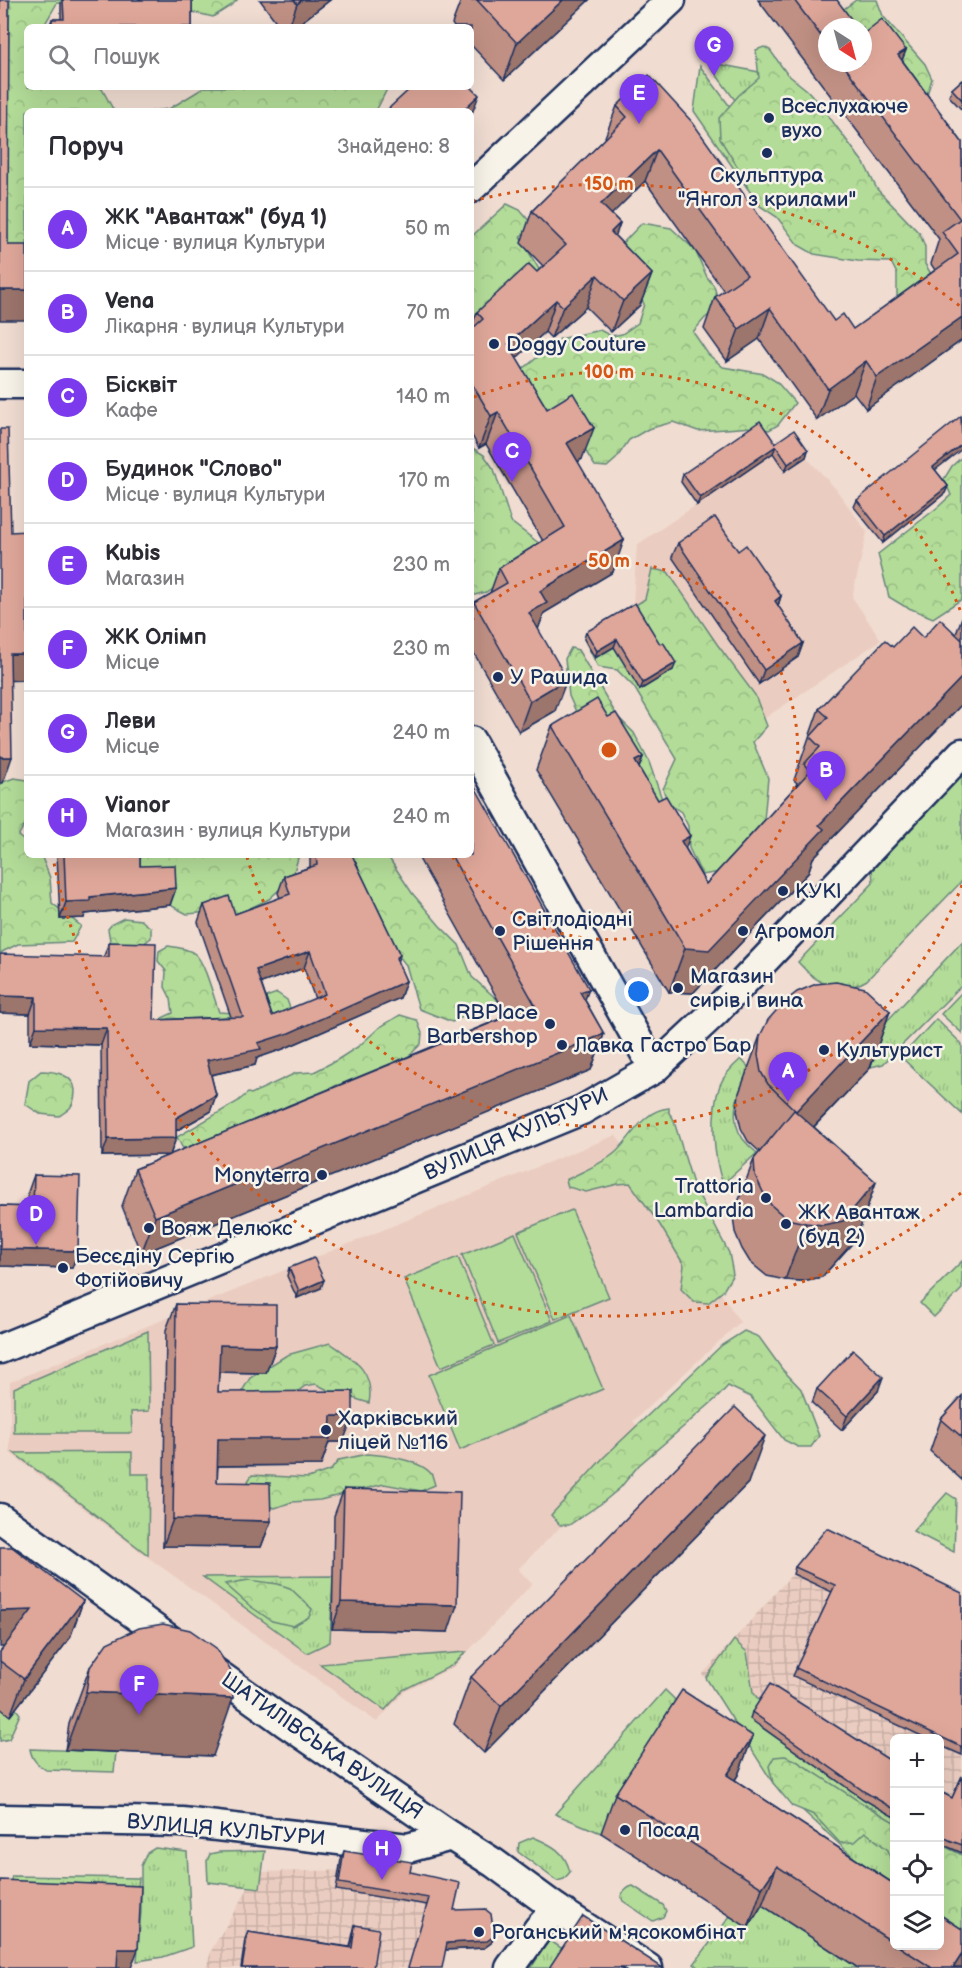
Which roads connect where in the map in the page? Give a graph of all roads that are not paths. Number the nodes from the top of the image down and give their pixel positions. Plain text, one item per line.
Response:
1 (671, 0) edge
2 (474, 185) edge
3 (0, 384) edge
4 (24, 384) edge
5 (474, 746) edge
6 (962, 753) edge
7 (654, 1069) junction
8 (0, 1349) edge
9 (0, 1518) edge
10 (0, 1819) edge
11 (451, 1836) junction
12 (557, 1909) junction
13 (510, 1968) edge
14 (648, 1968) edge

1 - 2 street
3 - 4 street
5 - 7 street
6 - 7 street, ВУЛИЦЯ КУЛЬТУРИ
7 - 8 street, ВУЛИЦЯ КУЛЬТУРИ
9 - 11 street, ШАТИЛІВСЬКА ВУЛИЦЯ
10 - 11 street, ВУЛИЦЯ КУЛЬТУРИ
11 - 12 street, ШАТИЛІВСЬКА ВУЛИЦЯ
12 - 13 street
12 - 14 street, ШАТИЛІВСЬКА ВУЛИЦЯ

